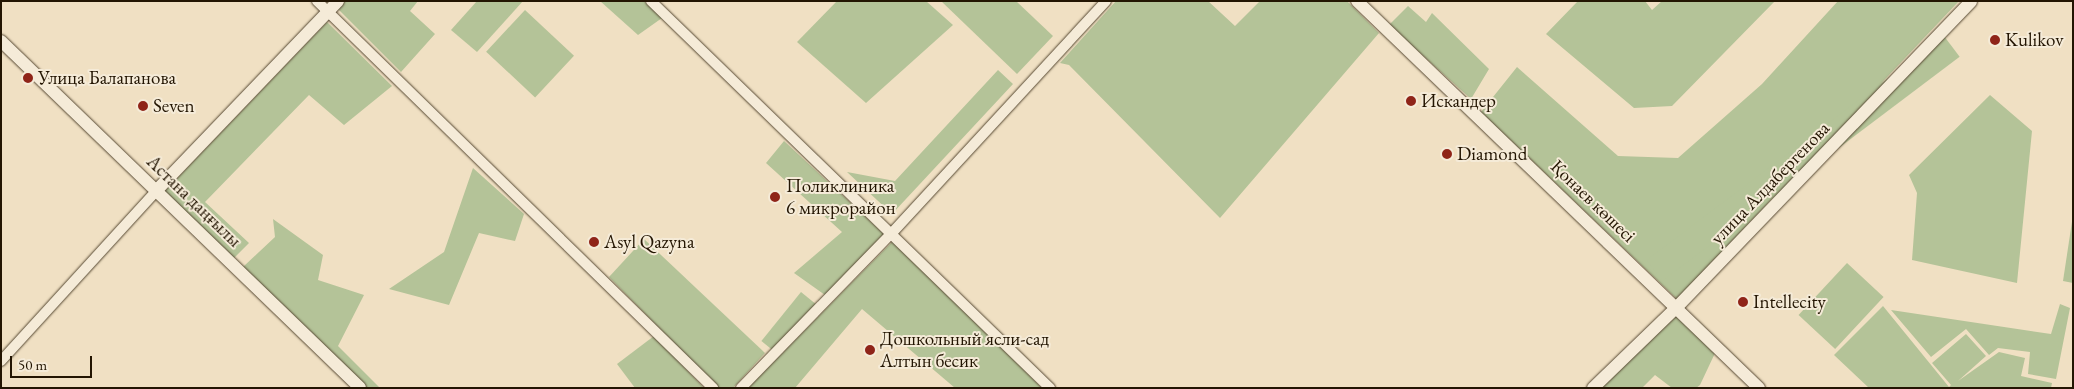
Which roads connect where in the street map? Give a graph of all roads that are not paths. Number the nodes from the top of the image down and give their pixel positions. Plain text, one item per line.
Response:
1 (317, 1) edge
2 (338, 1) edge
3 (651, 1) edge
4 (1106, 1) edge
5 (1357, 1) edge
6 (1971, 1) edge
7 (328, 12) junction
8 (1, 41) edge
9 (156, 191) junction
10 (891, 234) junction
11 (1677, 307) junction
12 (2, 361) edge
13 (360, 388) edge
14 (714, 388) edge
15 (741, 388) edge
16 (1050, 388) edge
17 (1593, 388) edge
18 (1759, 388) edge

1 - 7 street
2 - 7 street
3 - 10 street
4 - 10 street
5 - 11 street, Қонаев көшесі
6 - 11 street, улица Алдабергенова
7 - 9 street
7 - 14 street
8 - 9 street, Астана даңғылы
9 - 12 street
9 - 13 street, Астана даңғылы
10 - 15 street
10 - 16 street
11 - 17 street, улица Алдабергенова
11 - 18 street, Қонаев көшесі

